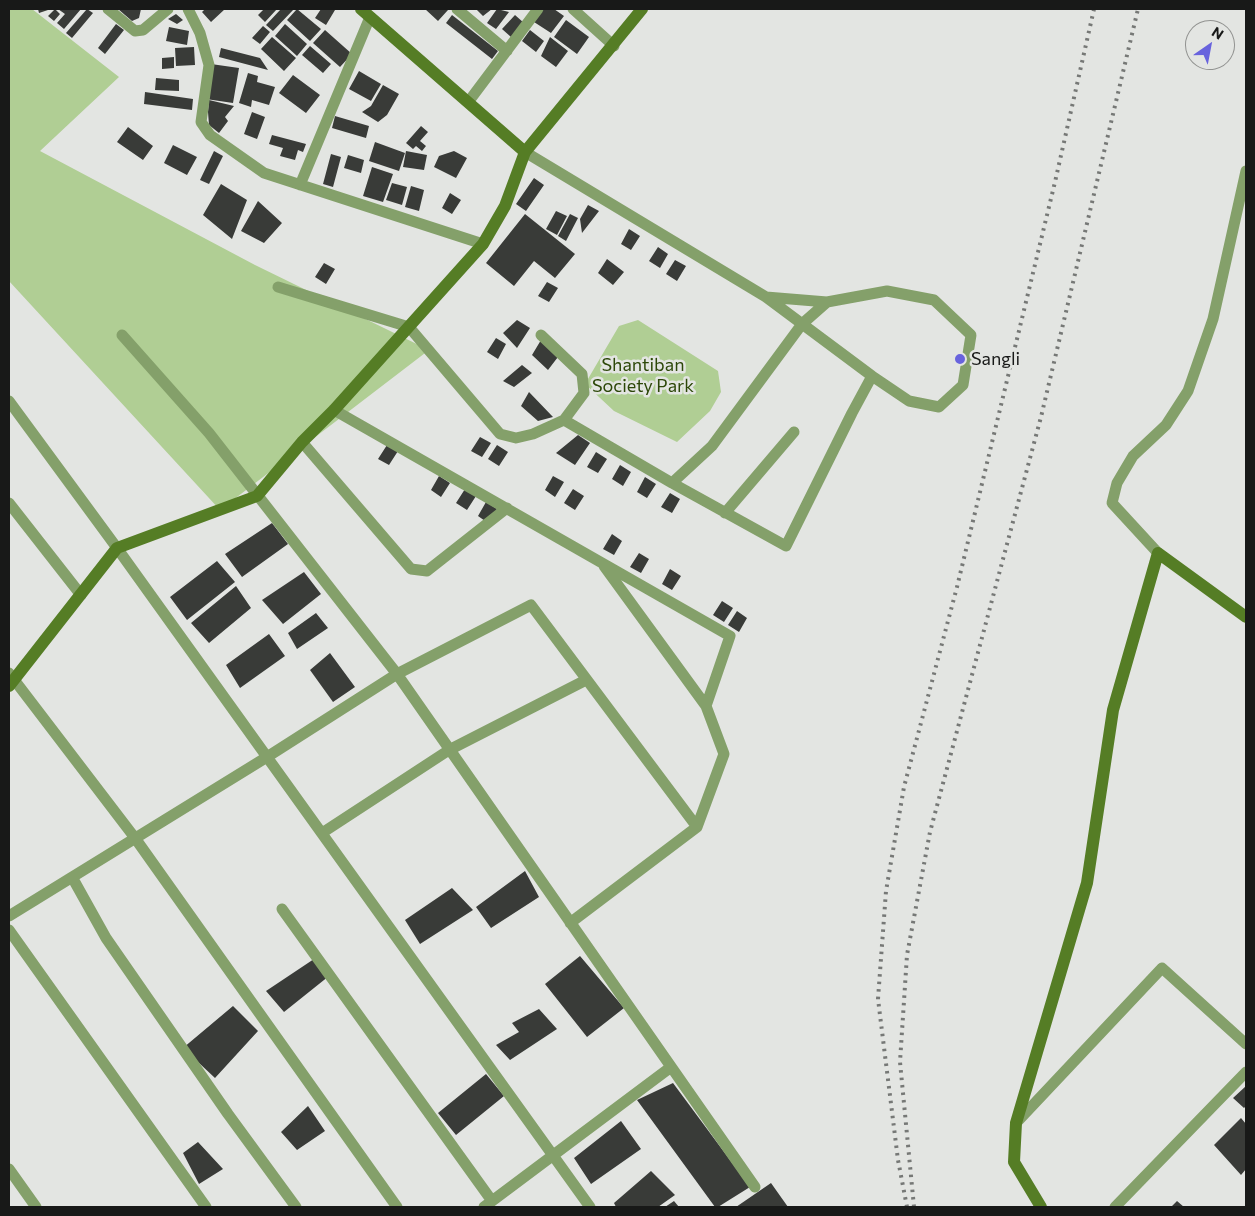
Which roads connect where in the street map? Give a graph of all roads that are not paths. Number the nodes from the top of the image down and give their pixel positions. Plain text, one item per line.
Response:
1 (108, 9) edge
2 (168, 9) edge
3 (188, 9) edge
4 (457, 9) edge
5 (538, 9) edge
6 (573, 9) edge
7 (642, 9) edge
8 (365, 13) edge
9 (614, 46) junction
10 (507, 51) junction
11 (469, 101) junction
12 (525, 152) junction
13 (1246, 171) edge
14 (300, 185) junction
15 (483, 244) junction
16 (278, 287) dead end
17 (766, 297) junction
18 (827, 302) junction
19 (802, 324) junction
20 (409, 327) junction
21 (122, 335) dead end
22 (541, 335) dead end
23 (872, 376) junction
24 (9, 400) edge
25 (334, 410) junction
26 (564, 420) junction
27 (794, 432) dead end
28 (302, 442) junction
29 (672, 483) junction
30 (257, 496) junction
31 (9, 503) edge
32 (507, 508) junction
33 (724, 513) junction
34 (118, 548) junction
35 (1158, 553) junction
36 (602, 562) junction
37 (81, 595) junction
38 (1246, 617) edge
39 (397, 674) junction
40 (10, 680) edge
41 (586, 680) junction
42 (706, 706) junction
43 (449, 750) junction
44 (267, 757) junction
45 (697, 827) junction
46 (322, 833) junction
47 (135, 838) junction
48 (72, 877) junction
49 (282, 909) dead end
50 (9, 916) edge
51 (570, 923) junction
52 (9, 930) edge
53 (1246, 1044) edge
54 (671, 1067) junction
55 (1246, 1072) edge
56 (1016, 1123) junction
57 (553, 1155) junction
58 (9, 1169) edge
59 (756, 1187) dead end
60 (488, 1204) edge
61 (36, 1207) edge
62 (206, 1207) edge
63 (296, 1207) edge
64 (397, 1207) edge
65 (590, 1207) edge
66 (1041, 1207) edge
67 (1115, 1207) edge

1 - 2 street
3 - 14 street
4 - 10 street
5 - 10 street
6 - 9 street
7 - 9 main road
8 - 11 main road
8 - 14 street
9 - 12 main road
10 - 11 street
11 - 12 main road
12 - 15 main road
12 - 17 street
13 - 35 street
14 - 15 street
15 - 20 main road
16 - 20 street
17 - 18 street
17 - 19 street
18 - 19 street
18 - 23 street
19 - 23 street
19 - 29 street
20 - 25 main road
20 - 26 street
21 - 30 street
22 - 26 street
23 - 33 street
24 - 34 street
25 - 28 main road
25 - 32 street
26 - 29 street
27 - 33 street
28 - 30 main road
28 - 32 street
29 - 33 street
30 - 34 main road
30 - 39 street
31 - 37 street
32 - 36 street
34 - 37 main road
34 - 44 street
35 - 38 main road
35 - 56 main road
36 - 42 street
36 - 42 street
37 - 40 main road
39 - 41 street
39 - 43 street
39 - 44 street
40 - 47 street
41 - 43 street
41 - 45 street
42 - 45 street
43 - 46 street
43 - 51 street
44 - 46 street
44 - 47 street
45 - 51 street
46 - 57 street
47 - 48 street
47 - 64 street
48 - 50 street
48 - 63 street
49 - 60 street
51 - 54 street
52 - 62 street
53 - 56 street
54 - 57 street
54 - 59 street
55 - 67 street
56 - 66 main road
57 - 60 street
57 - 65 street
58 - 61 street

